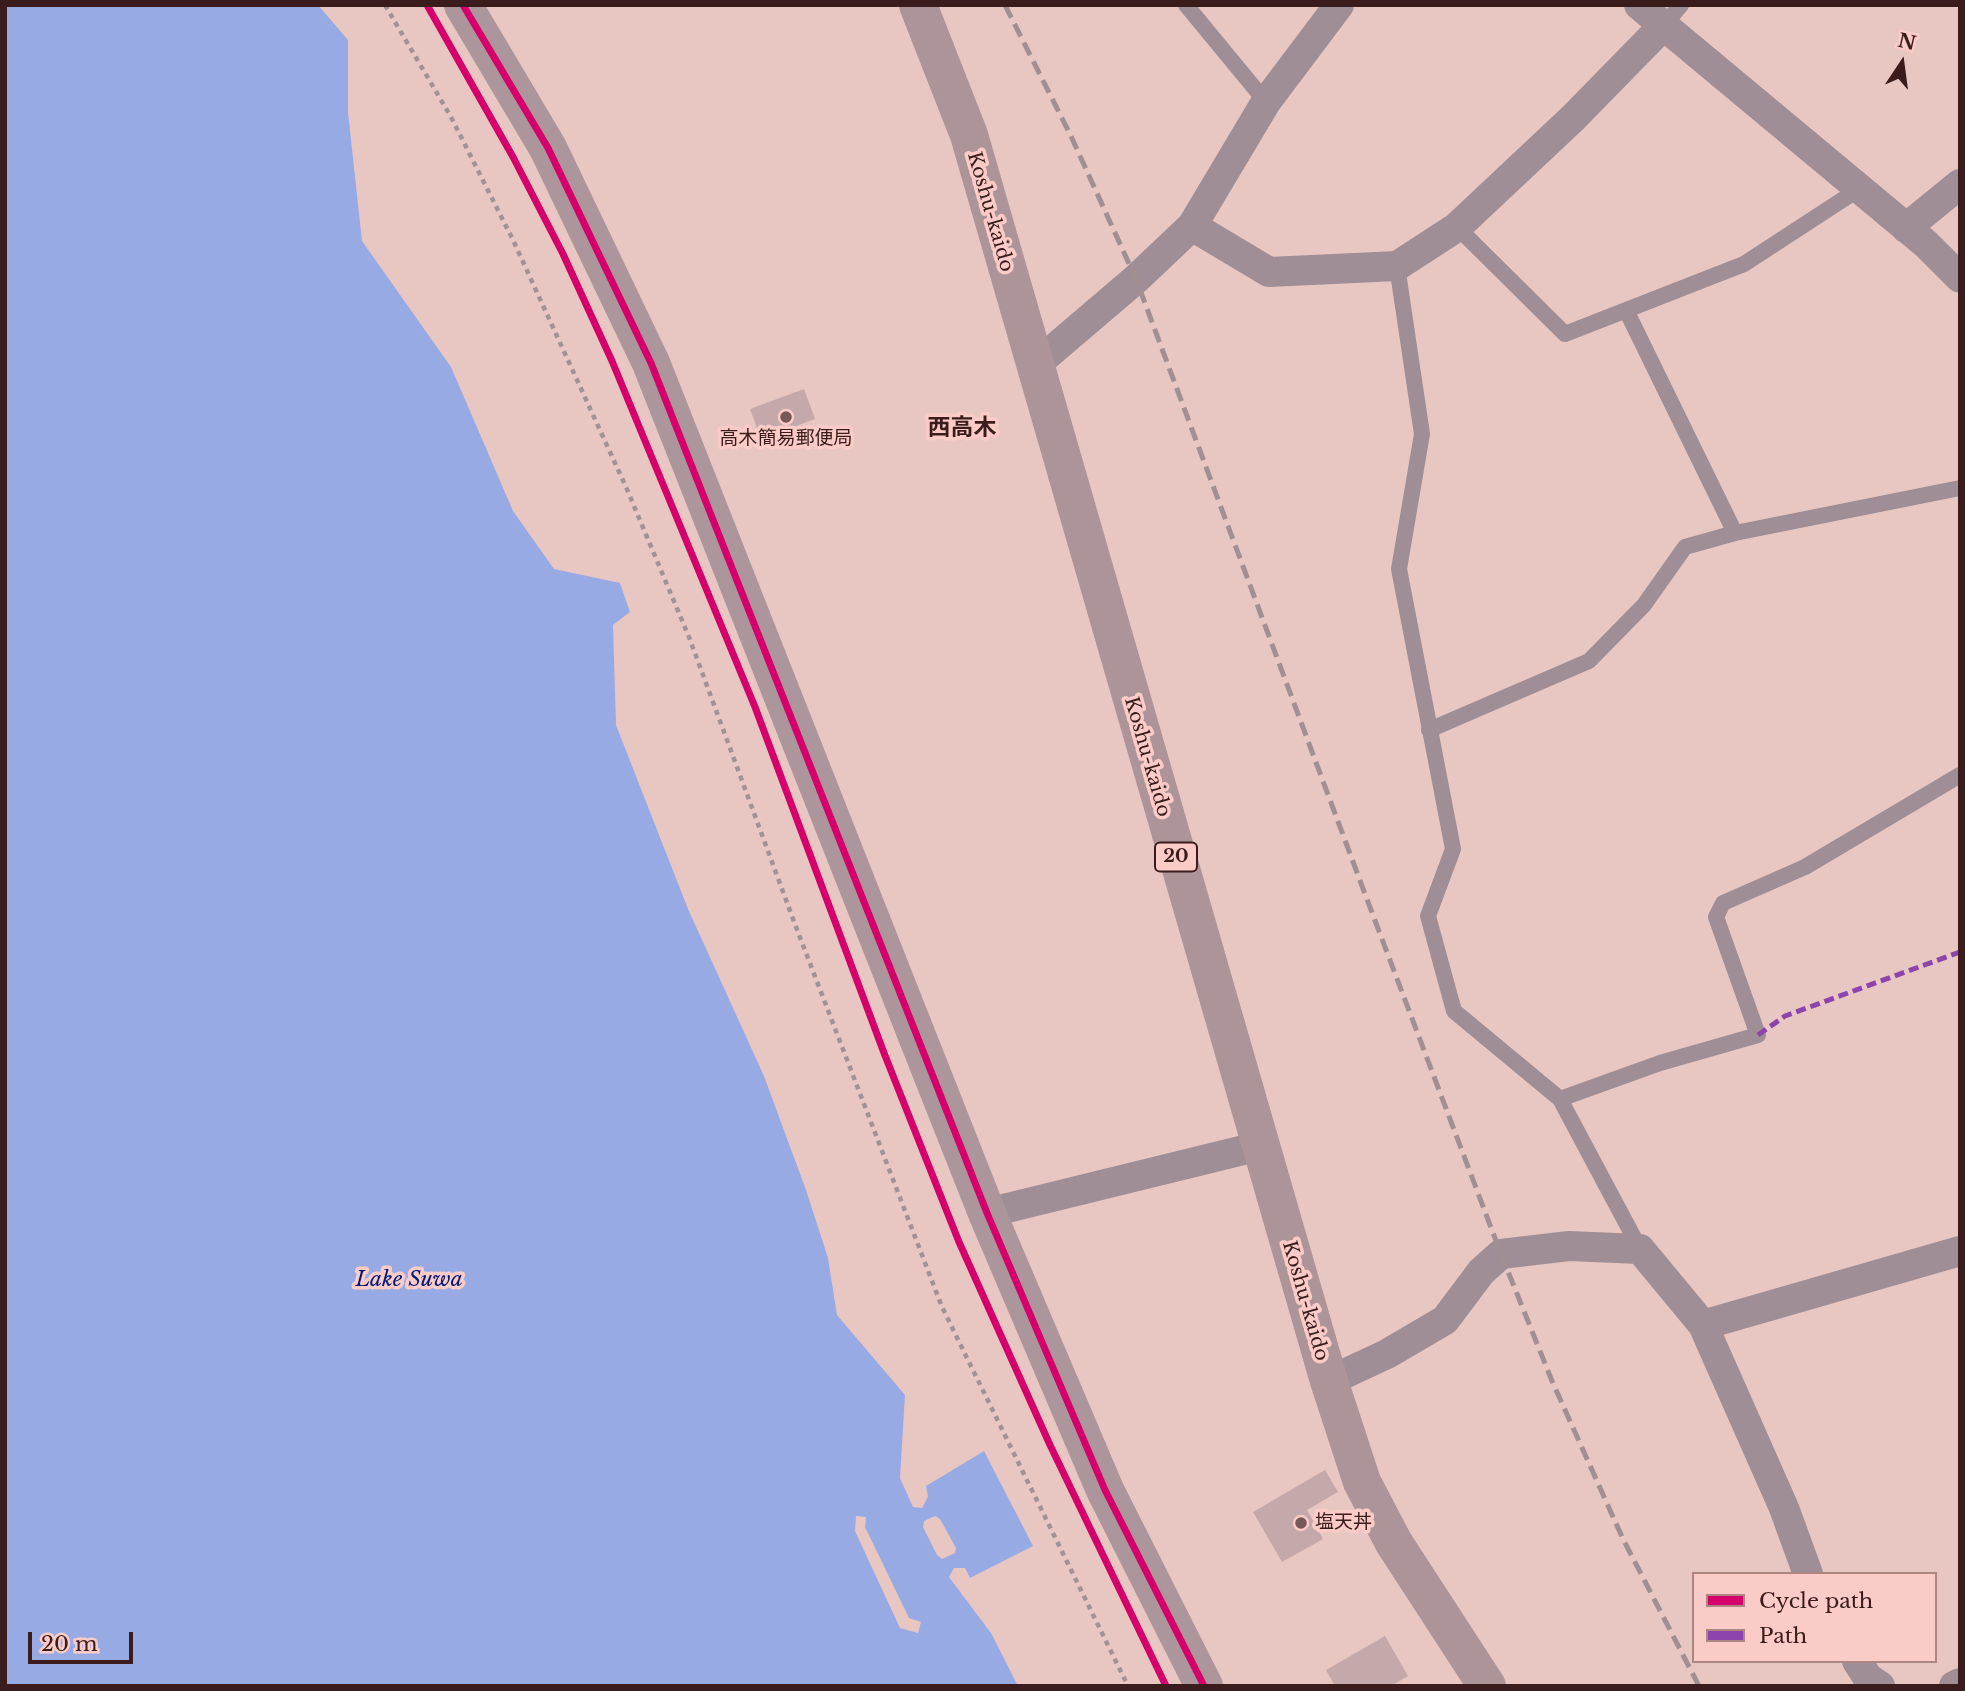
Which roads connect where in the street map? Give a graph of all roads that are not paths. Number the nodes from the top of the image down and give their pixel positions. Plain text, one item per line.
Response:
1 (463, 5) edge
2 (918, 5) edge
3 (1186, 5) edge
4 (1339, 5) edge
5 (1639, 5) edge
6 (1673, 15) edge
7 (1266, 102) junction
8 (1960, 184) edge
9 (1859, 189) junction
10 (1192, 226) junction
11 (1457, 227) junction
12 (1906, 228) junction
13 (1396, 266) junction
14 (1960, 278) edge
15 (1627, 312) junction
16 (1034, 366) junction
17 (1960, 488) edge
18 (1735, 533) junction
19 (1429, 730) junction
20 (1960, 775) edge
21 (1560, 1099) junction
22 (1260, 1146) junction
23 (987, 1213) junction
24 (1640, 1249) junction
25 (1960, 1251) edge
26 (1703, 1325) junction
27 (1329, 1381) junction
28 (1807, 1572) edge
29 (1858, 1663) edge
30 (1960, 1683) edge
31 (1204, 1686) edge
32 (1487, 1686) edge
33 (1880, 1686) edge
34 (1954, 1686) edge

1 - 23 street
2 - 16 highway, Koshu-kaido / 20
3 - 7 lane
4 - 7 street
5 - 6 street
6 - 9 street
6 - 11 street
7 - 10 street
8 - 12 street
9 - 12 street
9 - 15 lane
10 - 13 street
10 - 16 street
11 - 13 street
11 - 15 lane
12 - 14 street
13 - 19 lane
15 - 18 lane
16 - 22 highway, Koshu-kaido / 20
17 - 18 lane
18 - 19 lane
19 - 21 lane
20 - 21 lane
21 - 24 lane
22 - 23 street
22 - 27 highway, Koshu-kaido / 20
23 - 31 street
24 - 26 street
24 - 27 street
25 - 26 street
26 - 28 street
27 - 32 highway, Koshu-kaido / 20
29 - 33 street
30 - 34 street

